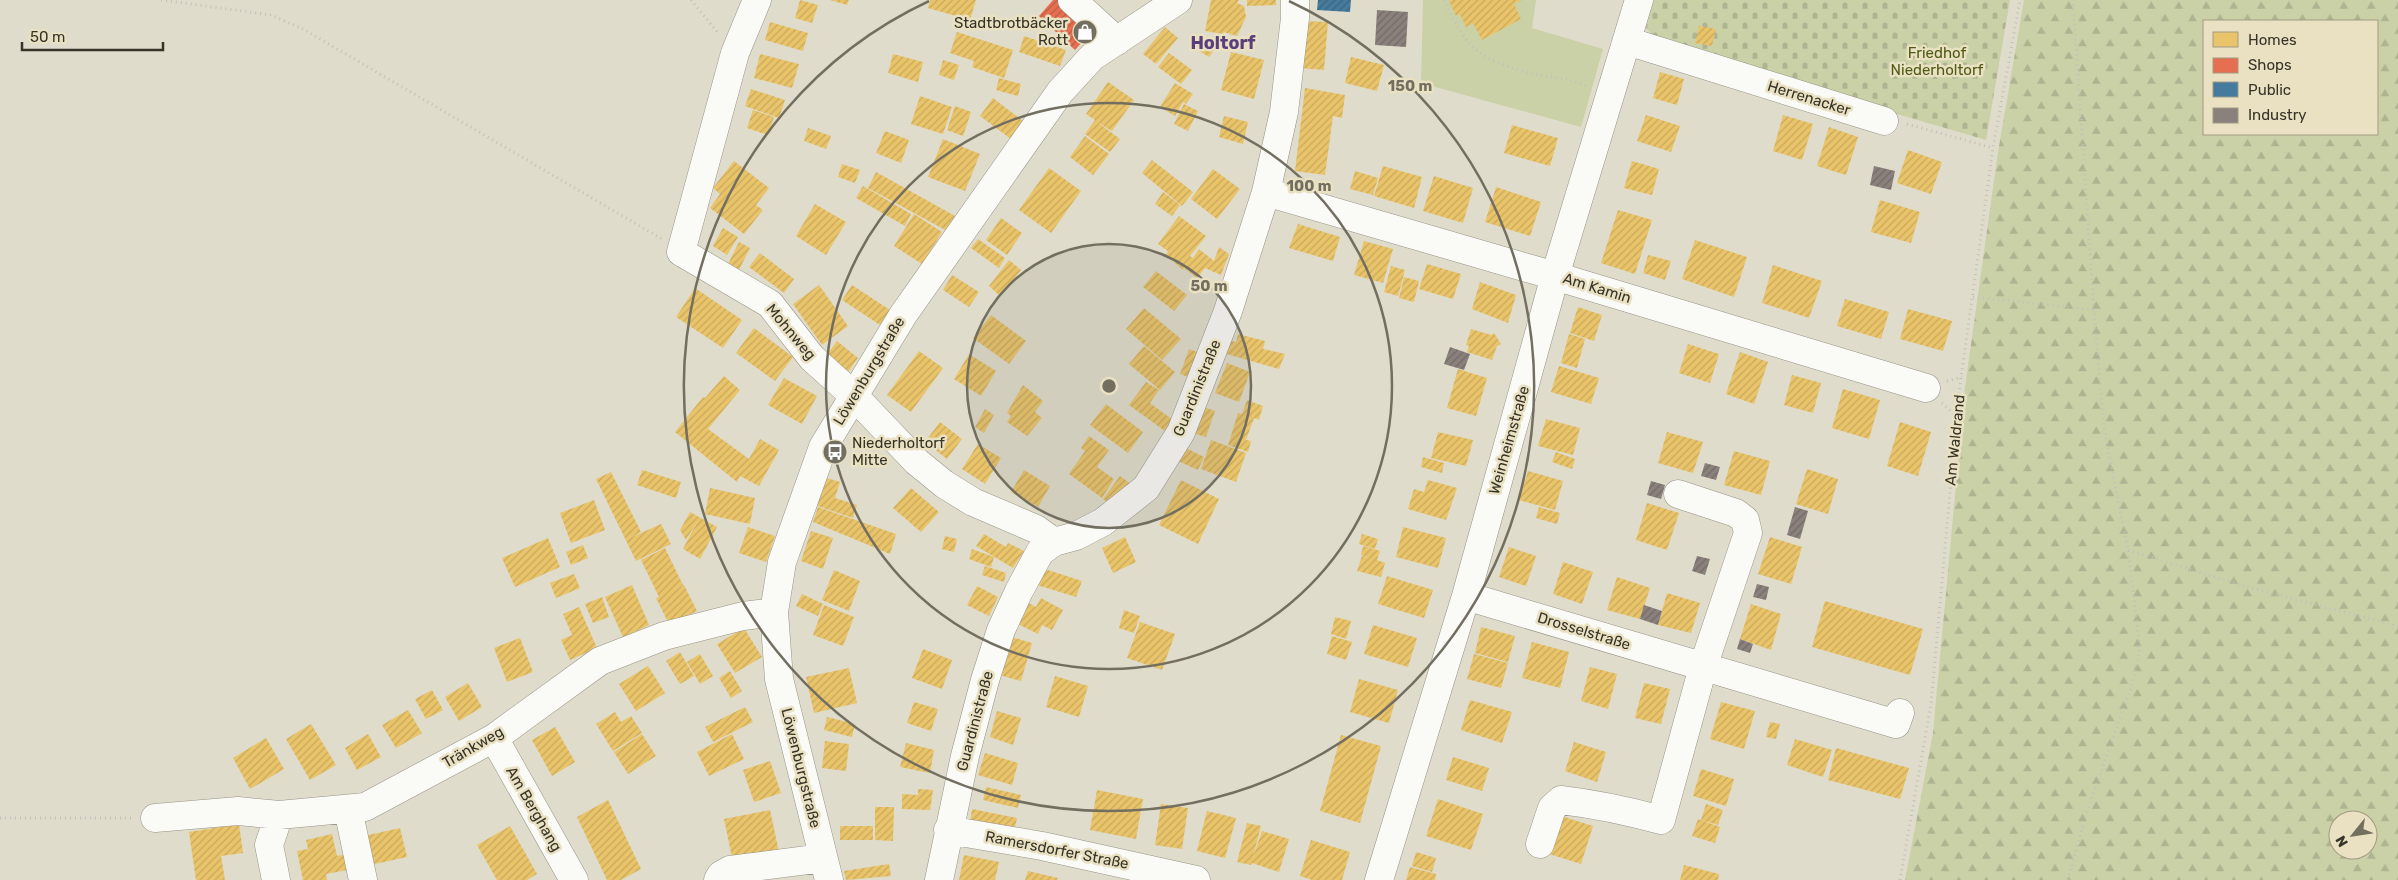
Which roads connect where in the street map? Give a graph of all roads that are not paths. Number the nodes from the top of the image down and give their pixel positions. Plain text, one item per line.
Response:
1 (757, 0) edge
2 (1072, 0) edge
3 (1178, 0) edge
4 (1294, 0) edge
5 (1639, 0) edge
6 (1117, 41) junction
7 (1627, 41) junction
8 (1884, 121) road end
9 (1266, 192) junction
10 (1556, 276) junction
11 (1926, 388) dead end
12 (854, 396) junction
13 (1678, 494) dead end
14 (1054, 542) junction
15 (1466, 596) junction
16 (774, 612) junction
17 (1703, 667) junction
18 (1900, 713) dead end
19 (494, 738) junction
20 (348, 808) junction
21 (279, 815) junction
22 (155, 818) road end
23 (948, 830) junction
24 (1540, 844) dead end
25 (826, 869) edge
26 (276, 880) edge
27 (363, 880) edge
28 (574, 880) edge
29 (718, 880) edge
30 (938, 880) edge
31 (1196, 880) edge
32 (1379, 880) edge

1 - 12 street, Mohnweg
2 - 6 street
3 - 6 street, Löwenburgstraße
4 - 9 street, Guardinistraße
5 - 7 street, Weinheimstraße
6 - 12 street, Löwenburgstraße
7 - 8 street, Herrenacker
7 - 10 street, Weinheimstraße
9 - 10 street, Am Kamin
9 - 14 street, Guardinistraße
10 - 11 street, Am Kamin
10 - 15 street, Weinheimstraße
12 - 14 street, Mohnweg
12 - 16 street, Löwenburgstraße
13 - 17 street
14 - 23 street, Guardinistraße
15 - 17 street, Drosselstraße
15 - 32 street, Weinheimstraße
16 - 19 street, Tränkweg
16 - 25 street, Löwenburgstraße
17 - 18 street, Drosselstraße
17 - 24 street
19 - 20 street, Tränkweg
19 - 28 street, Am Berghang
20 - 21 street, Tränkweg
20 - 27 street
21 - 22 street, Tränkweg
21 - 26 street
23 - 30 street, Guardinistraße
23 - 31 street, Ramersdorfer Straße
25 - 29 street

